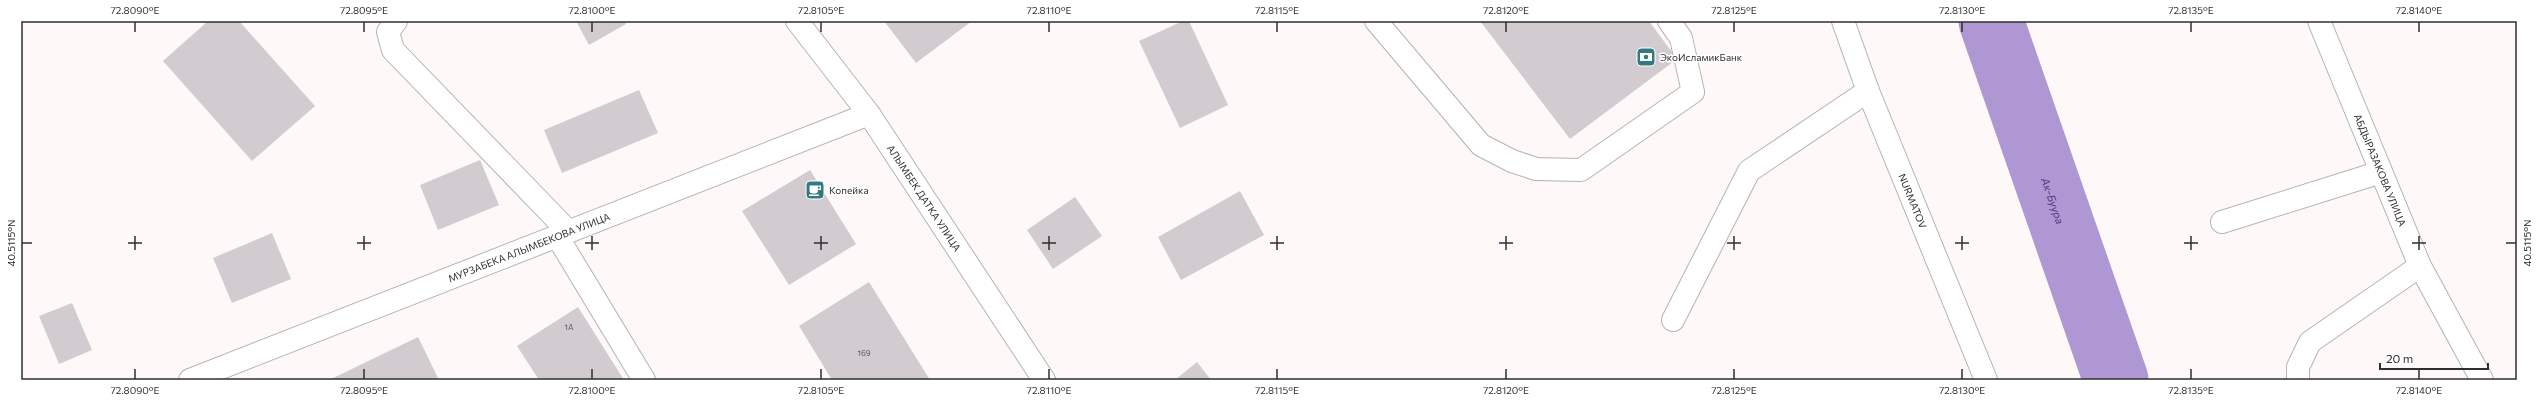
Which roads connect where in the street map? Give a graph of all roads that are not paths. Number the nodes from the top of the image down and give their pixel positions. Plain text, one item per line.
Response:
1 (396, 21) edge
2 (797, 21) edge
3 (1376, 21) edge
4 (1669, 21) edge
5 (1843, 21) edge
6 (2318, 21) edge
7 (1868, 91) junction
8 (868, 114) junction
9 (2381, 172) junction
10 (2222, 222) dead end
11 (563, 234) junction
12 (2420, 266) junction
13 (1673, 320) dead end
14 (225, 374) edge
15 (190, 380) edge
16 (644, 380) edge
17 (1044, 380) edge
18 (1986, 380) edge
19 (2298, 380) edge
20 (2482, 380) edge

1 - 11 street
2 - 8 street, АЛЫМБЕК ДАТКА УЛИЦА
3 - 4 street
5 - 7 street, NURMATOV
6 - 9 street, АБДЫРАЗАКОВА УЛИЦА
7 - 13 street
7 - 18 street, NURMATOV
8 - 11 street, МУРЗАБЕКА АЛЫМБЕКОВА УЛИЦА
8 - 17 street, АЛЫМБЕК ДАТКА УЛИЦА
9 - 10 street
9 - 12 street, АБДЫРАЗАКОВА УЛИЦА
11 - 14 street, МУРЗАБЕКА АЛЫМБЕКОВА УЛИЦА
11 - 16 street
12 - 19 street
12 - 20 street, АБДЫРАЗАКОВА УЛИЦА
14 - 15 street, МУРЗАБЕКА АЛЫМБЕКОВА УЛИЦА

